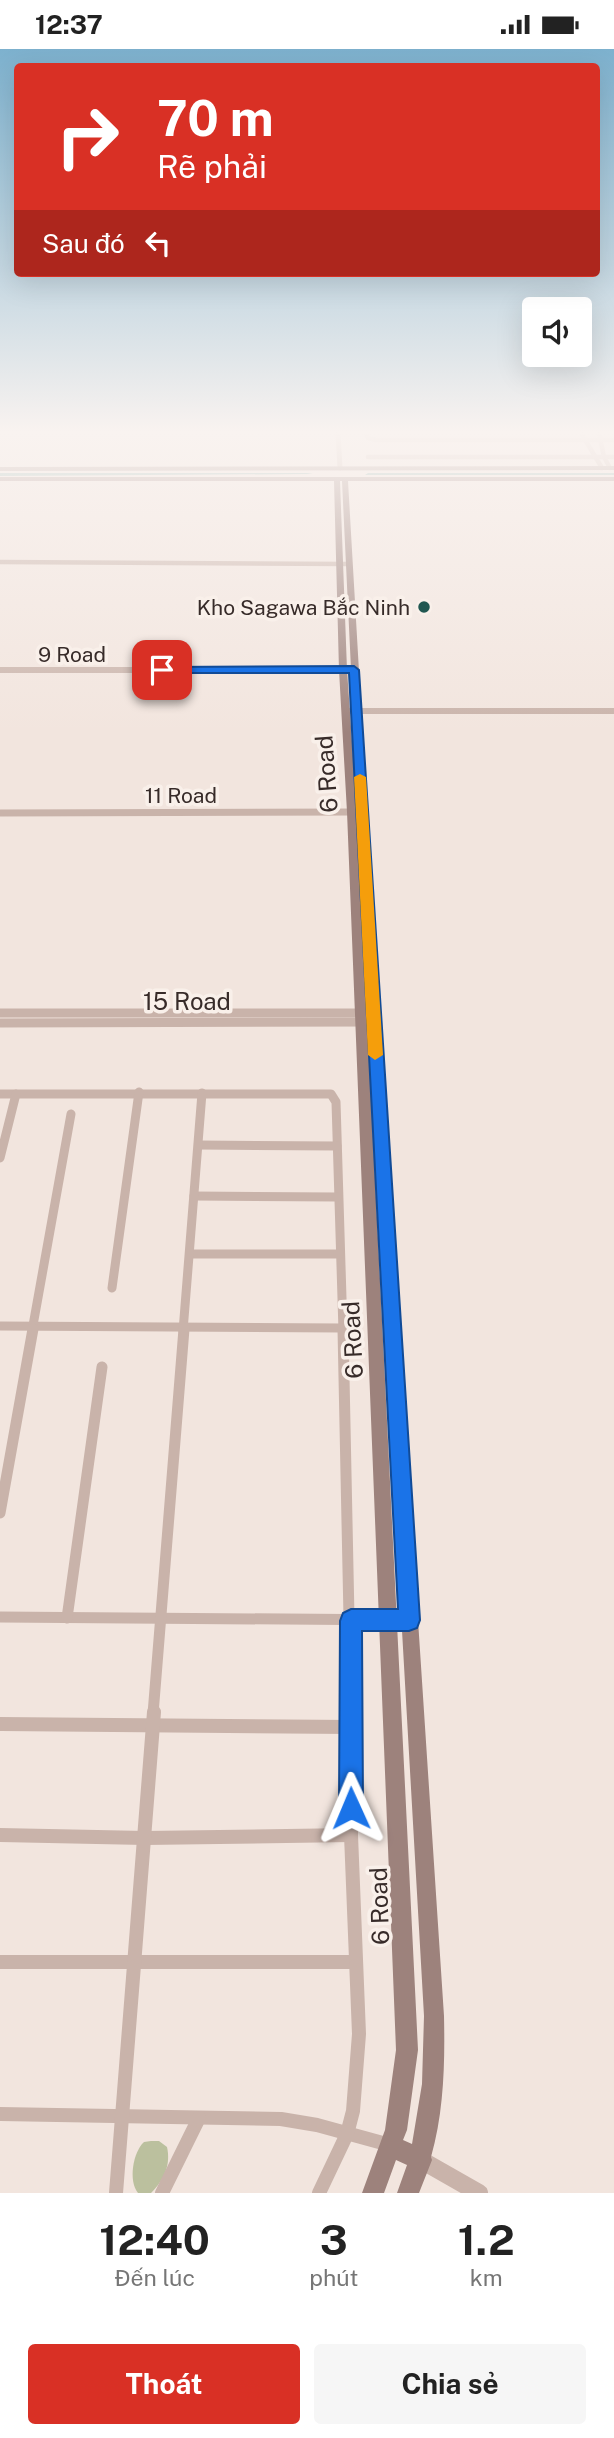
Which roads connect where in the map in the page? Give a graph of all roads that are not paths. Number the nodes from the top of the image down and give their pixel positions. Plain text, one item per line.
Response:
1 (343, 533) edge
2 (0, 562) edge
3 (344, 564) junction
4 (0, 670) edge
5 (348, 670) junction
6 (351, 711) junction
7 (614, 711) edge
8 (357, 812) junction
9 (0, 813) edge
10 (0, 1013) edge
11 (164, 1018) junction
12 (366, 1018) junction
13 (0, 1023) edge
14 (139, 1093) junction
15 (202, 1093) junction
16 (0, 1094) edge
17 (16, 1094) junction
18 (71, 1114) dead end
19 (199, 1145) junction
20 (337, 1146) junction
21 (0, 1158) edge
22 (194, 1196) junction
23 (337, 1197) junction
24 (190, 1254) junction
25 (339, 1254) junction
26 (112, 1287) dead end
27 (0, 1326) edge
28 (34, 1327) junction
29 (185, 1327) junction
30 (342, 1328) junction
31 (102, 1367) dead end
32 (0, 1513) edge
33 (0, 1617) edge
34 (67, 1618) junction
35 (162, 1619) junction
36 (388, 1620) junction
37 (409, 1620) junction
38 (351, 1621) junction
39 (0, 1724) edge
40 (153, 1726) junction
41 (350, 1727) junction
42 (0, 1835) edge
43 (351, 1835) junction
44 (145, 1838) junction
45 (0, 1962) edge
46 (133, 1962) junction
47 (356, 1962) junction
48 (0, 2114) edge
49 (123, 2115) junction
50 (199, 2118) junction
51 (346, 2134) junction
52 (391, 2145) junction
53 (421, 2160) junction
54 (116, 2193) edge
55 (162, 2193) edge
56 (319, 2193) edge
57 (373, 2193) edge
58 (408, 2193) edge
59 (479, 2193) edge

1 - 3 main road, 6 Road
2 - 3 street
3 - 5 main road, 6 Road
4 - 5 street, 9 Road
5 - 6 main road, 6 Road
6 - 7 street
6 - 8 main road, 6 Road
8 - 9 street, 11 Road
8 - 12 main road, 6 Road
10 - 11 street, 15 Road
11 - 12 street, 15 Road
11 - 13 street, 15 Road
12 - 36 main road, 6 Road
12 - 37 main road, 6 Road
14 - 15 street
14 - 17 street
14 - 26 street
15 - 19 street
15 - 20 street
16 - 17 street
17 - 21 street
18 - 28 street
19 - 20 street
19 - 22 street
20 - 23 street
22 - 23 street
22 - 24 street
23 - 25 street
24 - 25 street
24 - 29 street
25 - 30 street
27 - 28 street
28 - 29 street
28 - 32 street
29 - 30 street
29 - 35 street
30 - 38 street
31 - 34 street
33 - 34 street
34 - 35 street
35 - 38 street
35 - 40 street
36 - 37 street
36 - 38 street
36 - 52 main road, 6 Road
37 - 53 main road, 6 Road
38 - 41 street
39 - 40 street
40 - 41 street
40 - 44 street
41 - 43 street
42 - 44 street
43 - 44 street
43 - 47 street
44 - 46 street
45 - 46 street
46 - 47 street
46 - 49 street
47 - 51 street
48 - 49 street
49 - 50 street
49 - 54 street
50 - 51 street
50 - 55 street
51 - 52 street
51 - 56 street
52 - 53 main road
52 - 57 main road, 6 Road
53 - 58 main road, 6 Road
53 - 59 street

